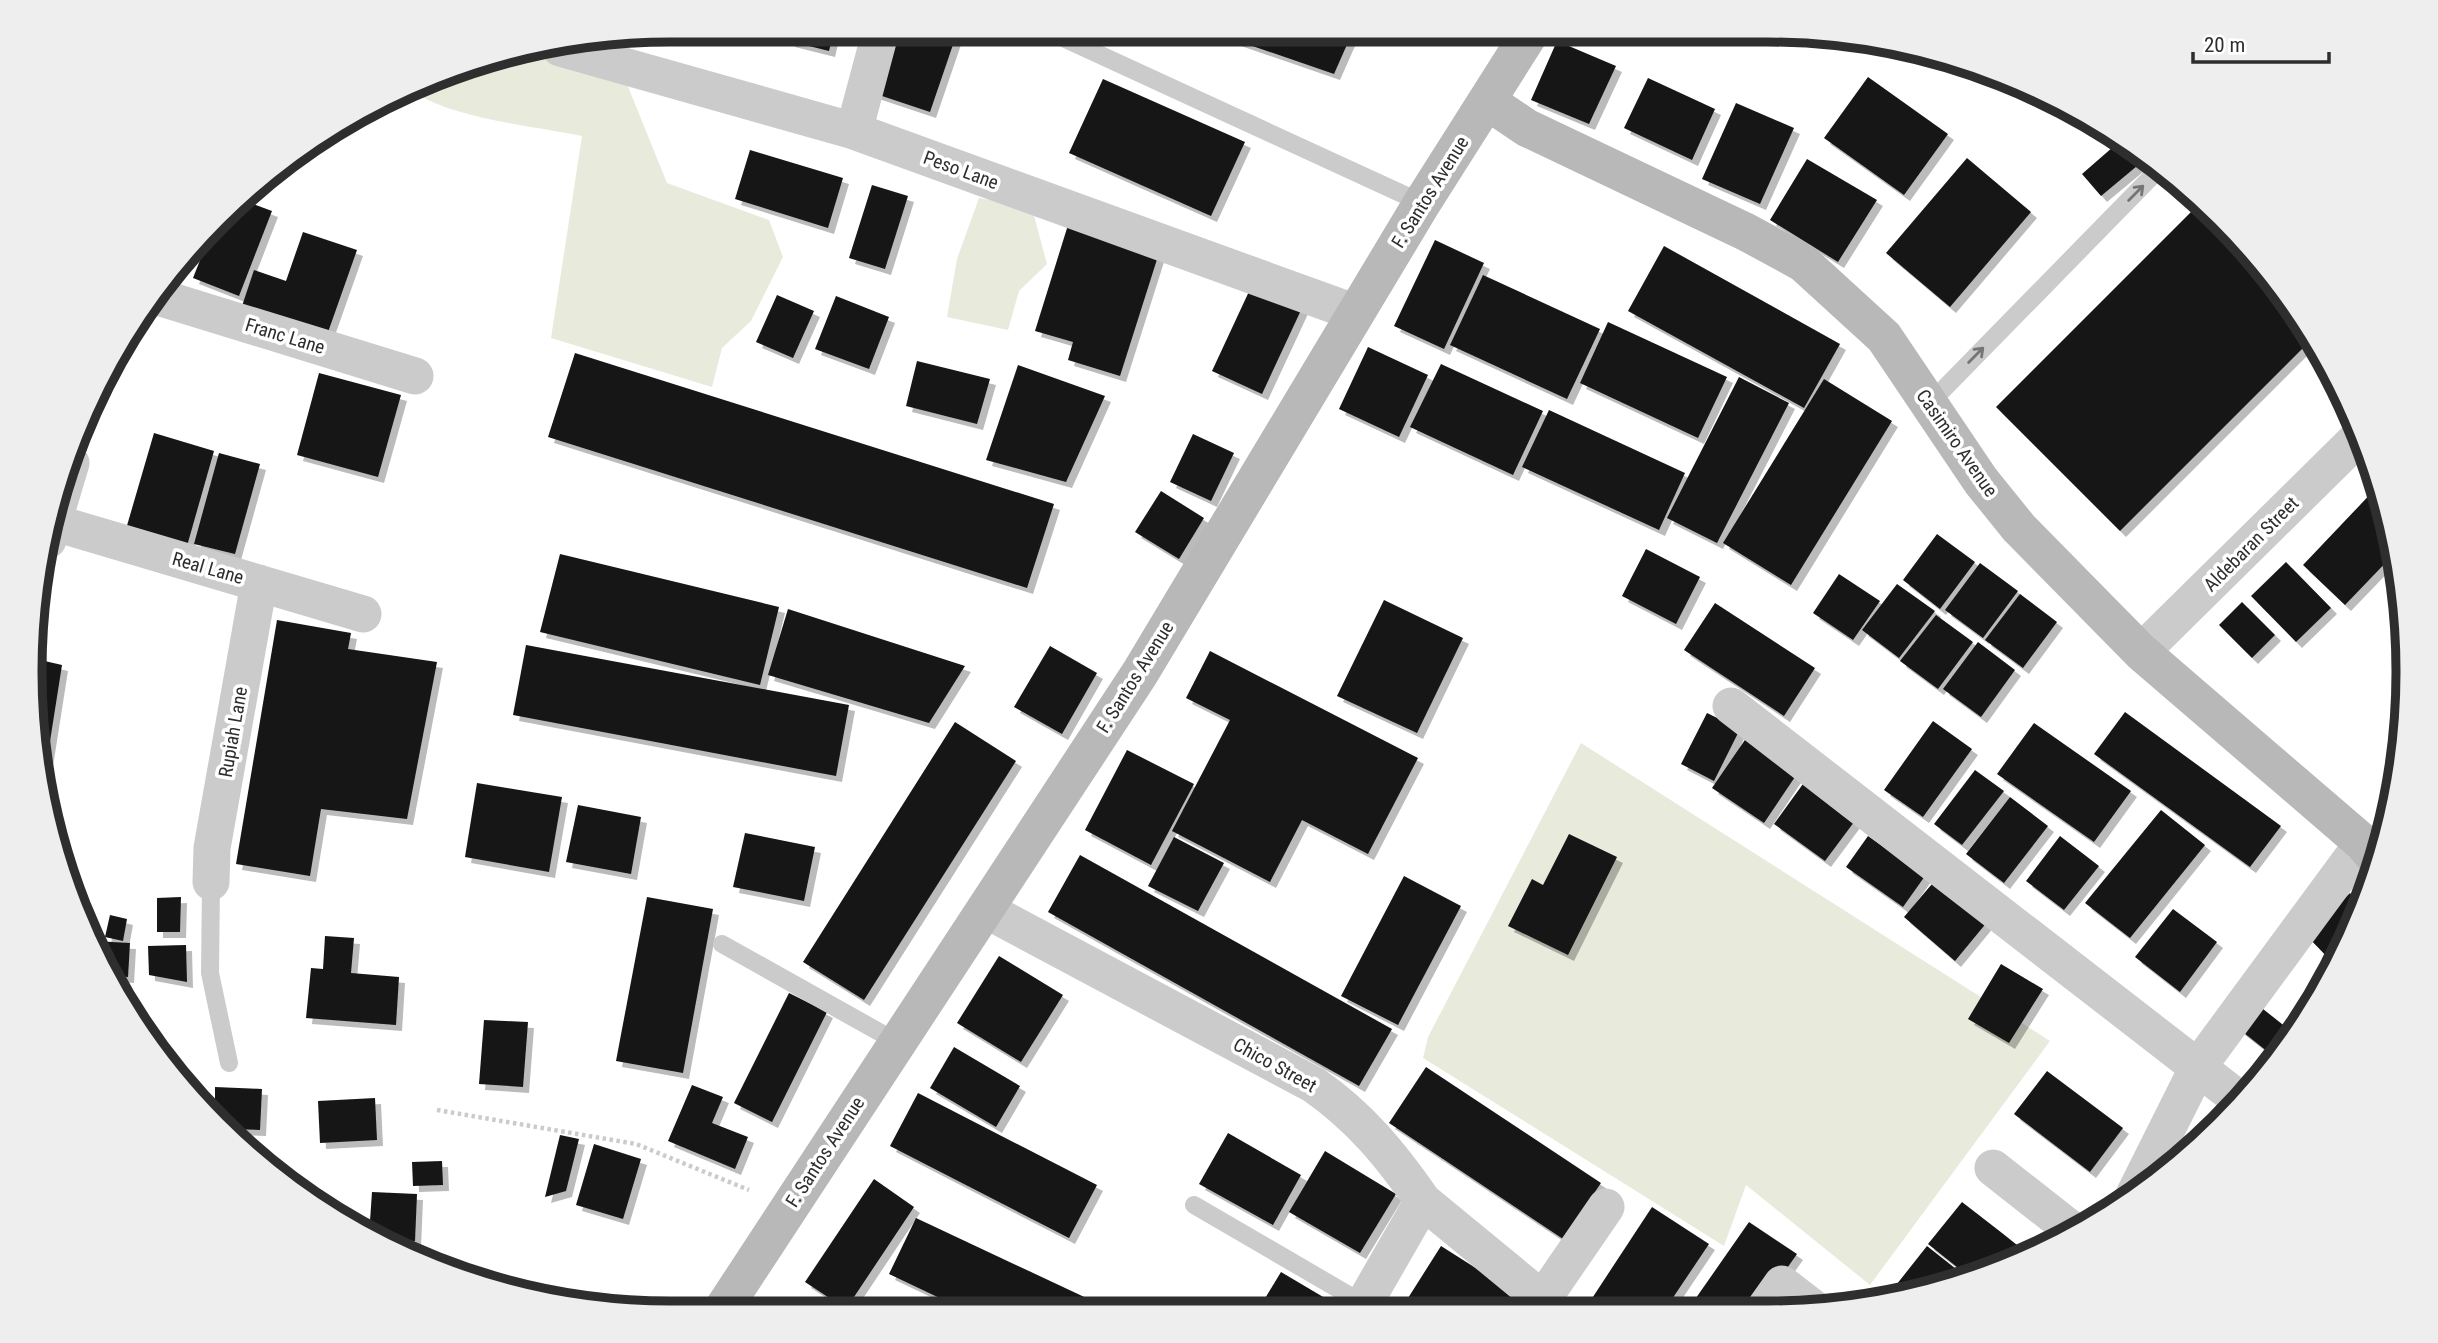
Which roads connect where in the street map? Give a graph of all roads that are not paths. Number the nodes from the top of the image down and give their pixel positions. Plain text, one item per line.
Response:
1 (877, 42) edge
2 (1072, 42) edge
3 (1524, 42) edge
4 (568, 51) edge
5 (1487, 101) junction
6 (853, 131) junction
7 (2153, 175) edge
8 (1422, 202) junction
9 (164, 299) edge
10 (1356, 313) junction
11 (415, 376) dead end
12 (1929, 404) junction
13 (2353, 443) edge
14 (58, 533) edge
15 (259, 583) junction
16 (363, 614) dead end
17 (2141, 652) junction
18 (1731, 706) dead end
19 (2370, 851) edge
20 (2369, 855) edge
21 (211, 882) joint
22 (986, 910) junction
23 (722, 944) dead end
24 (897, 1042) junction
25 (229, 1063) dead end
26 (2198, 1067) junction
27 (2233, 1095) edge
28 (1993, 1168) dead end
29 (2144, 1175) edge
30 (1423, 1201) junction
31 (1194, 1205) dead end
32 (1606, 1207) dead end
33 (2066, 1225) edge
34 (1803, 1300) edge
35 (728, 1301) edge
36 (1353, 1301) edge
37 (1366, 1301) edge
38 (1536, 1301) edge
39 (1541, 1301) edge
40 (1770, 1301) edge

1 - 6 street
2 - 8 lane
3 - 5 street, F. Santos Avenue
4 - 6 street, Peso Lane
5 - 8 street, F. Santos Avenue
5 - 12 street, Casimiro Avenue
6 - 10 street, Peso Lane
12 -> 7 lane
8 - 10 street, F. Santos Avenue
9 - 11 street, Franc Lane
10 - 22 street, F. Santos Avenue
12 - 17 street, Casimiro Avenue
13 - 17 street, Aldebaran Street
14 - 15 street, Real Lane
15 - 16 street, Real Lane
15 - 21 street, Rupiah Lane
17 - 19 street, Casimiro Avenue
18 - 26 street
20 - 26 street
21 - 25 lane
22 - 24 street, F. Santos Avenue
22 - 30 street, Chico Street
23 - 24 lane
24 - 35 street, F. Santos Avenue
26 - 27 street
26 - 29 street
28 - 33 street
30 - 37 street
30 - 38 street, Chico Street
31 - 36 lane
32 - 39 street
34 - 40 street

